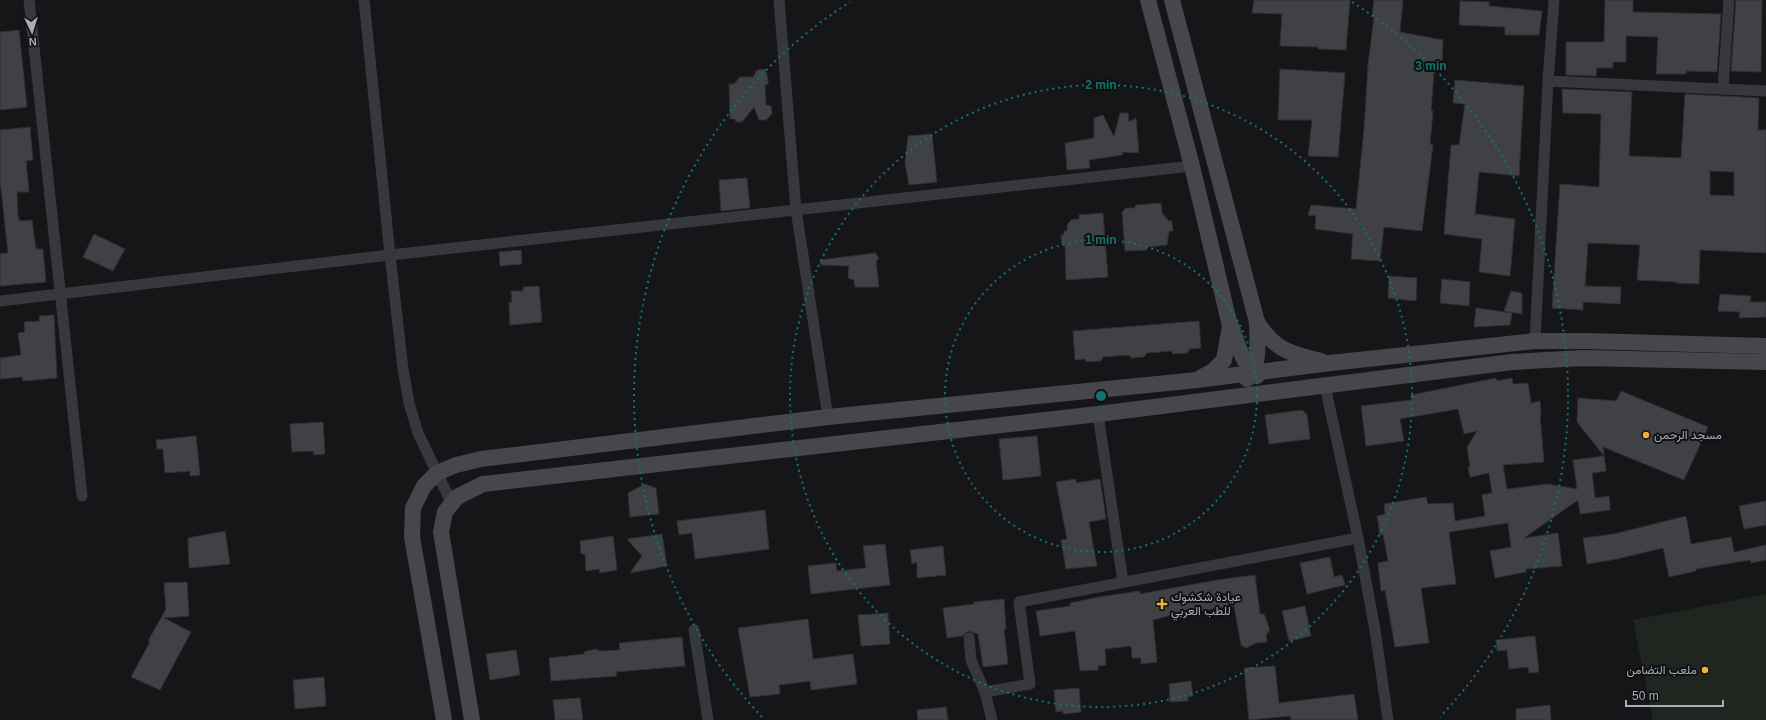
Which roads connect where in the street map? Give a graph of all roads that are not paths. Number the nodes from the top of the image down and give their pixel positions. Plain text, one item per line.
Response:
1 (29, 0) edge
2 (364, 0) edge
3 (779, 0) edge
4 (1148, 0) edge
5 (1172, 0) edge
6 (1554, 0) edge
7 (1729, 0) edge
8 (1548, 81) junction
9 (1723, 89) junction
10 (1766, 91) edge
11 (1202, 116) junction
12 (1180, 121) junction
13 (1192, 166) junction
14 (796, 210) junction
15 (390, 255) junction
16 (60, 294) junction
17 (0, 301) edge
18 (1257, 322) junction
19 (1230, 326) junction
20 (1535, 341) junction
21 (1724, 344) junction
22 (1766, 346) edge
23 (1724, 361) junction
24 (1766, 362) edge
25 (1330, 363) junction
26 (1253, 373) junction
27 (1197, 380) junction
28 (1325, 386) junction
29 (1277, 392) junction
30 (1232, 397) junction
31 (976, 402) junction
32 (1098, 414) junction
33 (828, 417) junction
34 (980, 427) junction
35 (437, 472) junction
36 (82, 496) dead end
37 (452, 504) junction
38 (1358, 538) junction
39 (1122, 582) junction
40 (694, 630) dead end
41 (969, 638) dead end
42 (985, 692) junction
43 (444, 720) edge
44 (472, 720) edge
45 (708, 720) edge
46 (992, 720) edge
47 (1388, 720) edge

1 - 16 street
2 - 15 street
3 - 14 street
4 - 12 street
5 - 11 street
6 - 8 street
7 - 9 street
8 - 9 street
8 - 20 street
9 - 10 street
11 - 12 street
11 - 18 street
12 - 13 street
13 - 14 street
13 - 19 street
14 - 15 street
14 - 33 street
15 - 16 street
15 - 35 street
16 - 17 street
16 - 36 street
18 - 25 street
18 - 26 street
19 - 26 street
19 - 27 street
20 - 21 street
20 - 25 street
21 - 22 street
21 - 23 street
23 - 24 street
23 - 28 street
25 - 26 street
26 - 27 street
26 - 29 street
26 - 30 street
27 - 31 street
28 - 29 street
28 - 38 street
29 - 30 street
30 - 32 street
31 - 33 street
31 - 34 street
32 - 34 street
32 - 39 street
33 - 35 street
34 - 37 street
35 - 37 street
35 - 43 street
37 - 44 street
38 - 39 street
38 - 47 street
39 - 42 street
40 - 45 street
41 - 42 street
42 - 46 street

